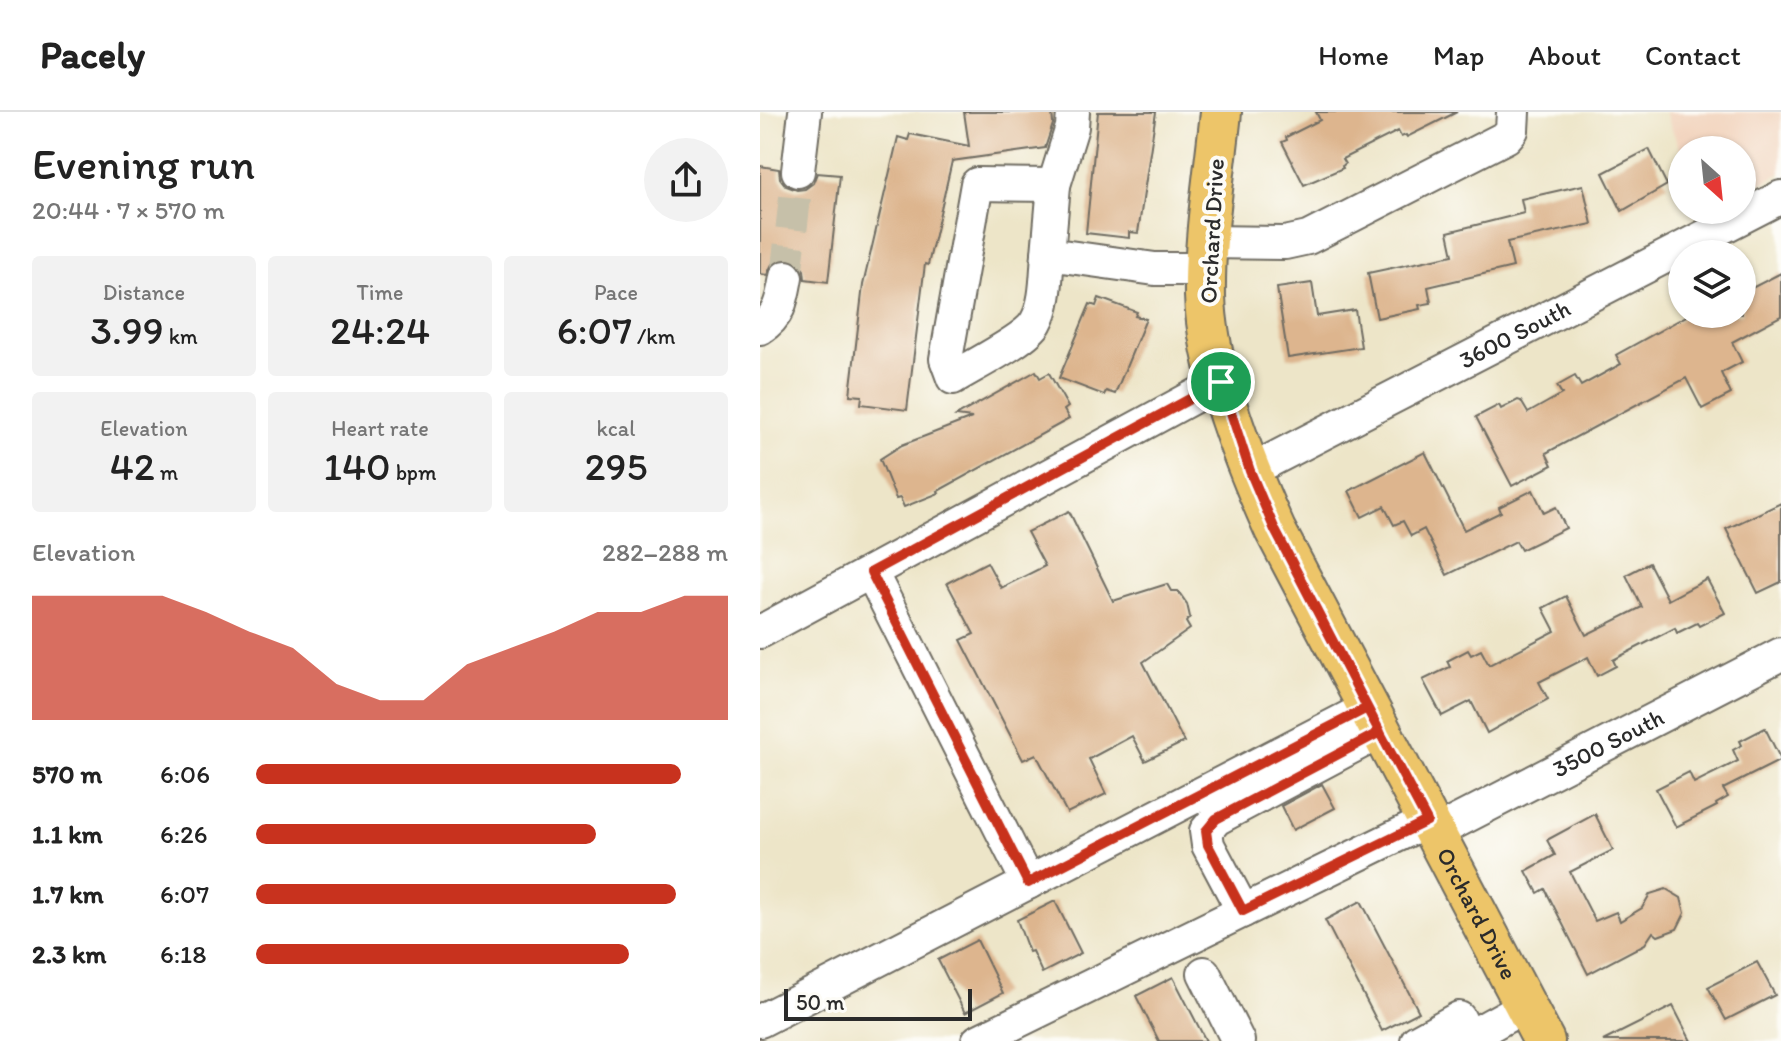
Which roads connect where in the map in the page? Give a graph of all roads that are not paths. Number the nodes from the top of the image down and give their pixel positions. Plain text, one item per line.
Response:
1 (805, 112) edge
2 (1073, 112) edge
3 (1221, 112) edge
4 (1513, 112) edge
5 (798, 171) tunnel mouth
6 (1054, 185) junction
7 (1781, 197) edge
8 (1048, 254) junction
9 (1207, 256) junction
10 (786, 277) tunnel mouth
11 (760, 328) edge
12 (1221, 382) junction
13 (1250, 471) junction
14 (871, 572) junction
15 (760, 632) edge
16 (1781, 654) edge
17 (1373, 720) junction
18 (1431, 827) junction
19 (1028, 883) junction
20 (1243, 911) junction
21 (1204, 973) dead end
22 (1525, 1006) junction
23 (760, 1021) edge
24 (1470, 1039) edge
25 (978, 1041) edge
26 (1238, 1041) edge
27 (1417, 1041) edge
28 (1544, 1041) edge

1 - 5 street
2 - 6 street
3 - 9 main road, Orchard Drive
4 - 9 street
6 - 8 street
6 - 8 street
7 - 13 street, 3600 South
8 - 9 street
9 - 12 main road, Orchard Drive
10 - 11 street
12 - 13 main road, Orchard Drive
12 - 14 street
13 - 17 main road, Orchard Drive
14 - 15 street
14 - 19 street
16 - 18 street, 3500 South
17 - 18 main road, Orchard Drive
17 - 19 street
17 - 20 street
18 - 20 street, 3500 South
18 - 22 main road, Orchard Drive
19 - 23 street
20 - 25 street, 3500 South
21 - 26 street
22 - 24 street
22 - 28 main road, Orchard Drive
24 - 27 street

